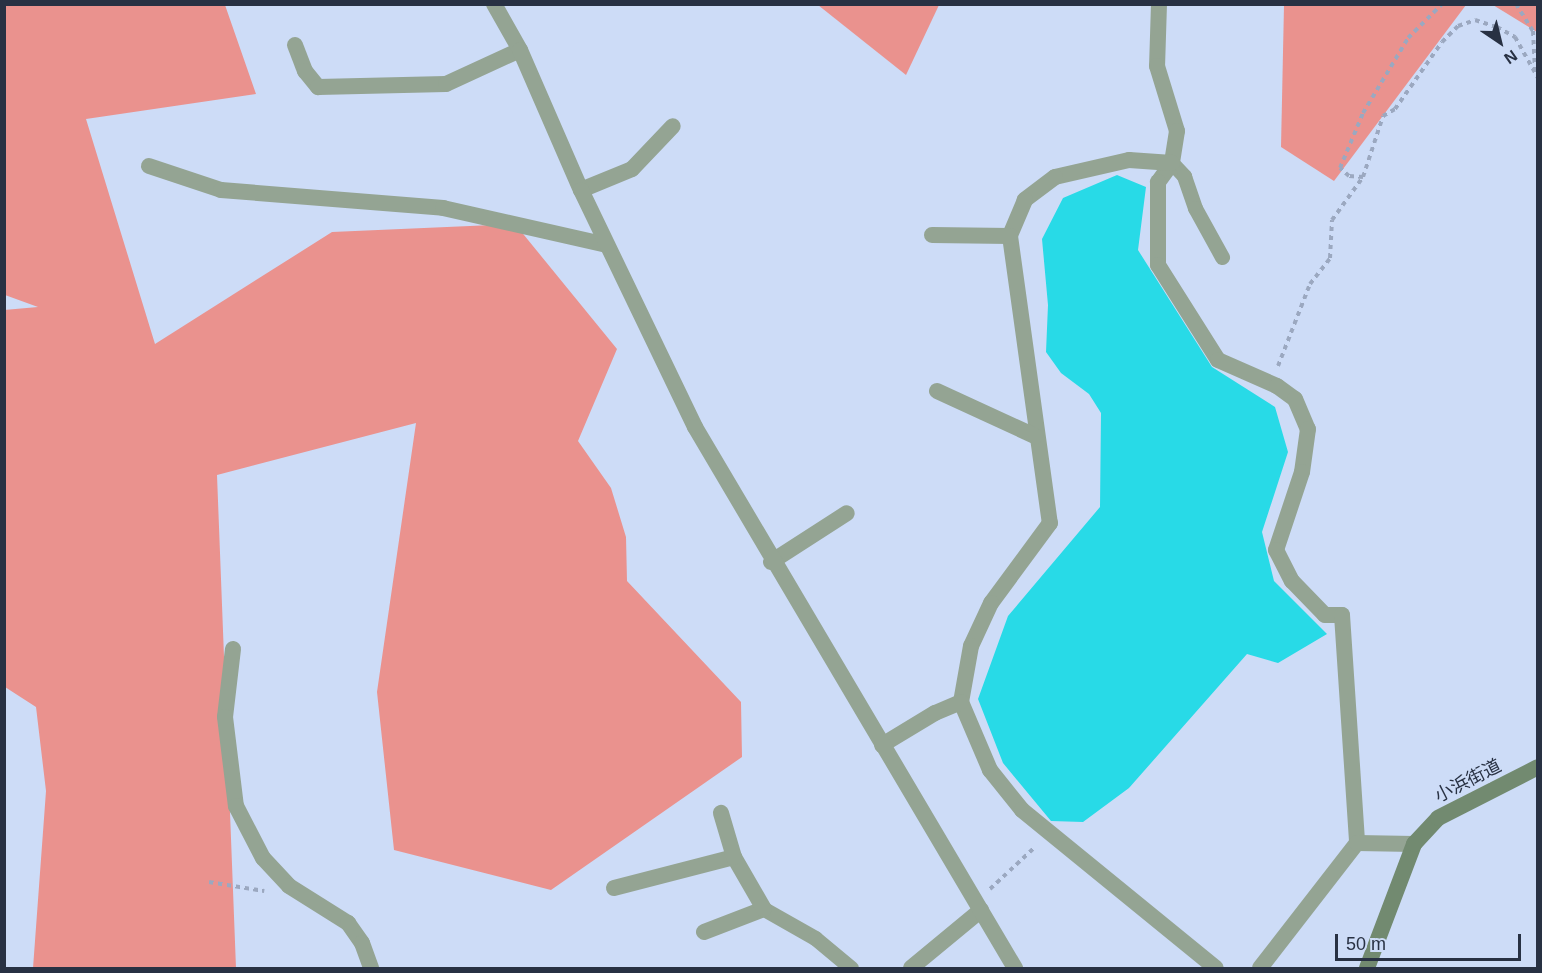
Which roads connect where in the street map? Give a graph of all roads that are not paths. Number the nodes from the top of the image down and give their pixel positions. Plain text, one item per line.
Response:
1 (494, 4) edge
2 (1159, 4) edge
3 (295, 45) dead end
4 (520, 50) junction
5 (673, 126) dead end
6 (1172, 163) junction
7 (149, 166) dead end
8 (580, 190) junction
9 (932, 235) dead end
10 (1010, 236) junction
11 (607, 245) junction
12 (1222, 257) dead end
13 (937, 391) dead end
14 (1035, 436) junction
15 (847, 513) dead end
16 (771, 562) junction
17 (232, 649) dead end
18 (961, 702) junction
19 (882, 746) junction
20 (1538, 767) edge
21 (721, 813) dead end
22 (1357, 843) junction
23 (1414, 844) junction
24 (734, 857) junction
25 (614, 888) dead end
26 (979, 906) junction
27 (764, 909) junction
28 (704, 932) dead end
29 (370, 969) edge
30 (851, 969) edge
31 (911, 969) edge
32 (1015, 969) edge
33 (1216, 969) edge
34 (1260, 969) edge
35 (1367, 969) edge

1 - 4 street
2 - 6 street
3 - 4 street
4 - 8 street
5 - 8 street
6 - 10 street
6 - 12 lane
6 - 22 street
7 - 11 street
8 - 11 street
9 - 10 street
10 - 14 street
11 - 16 street
13 - 14 street
14 - 18 street
15 - 16 street
16 - 19 street
17 - 29 street
18 - 19 street
18 - 33 street
19 - 26 street
20 - 23 main road, 小浜街道
21 - 24 street
22 - 23 street
22 - 34 street
23 - 35 main road, 小浜街道
24 - 25 street
24 - 27 street
26 - 31 street
26 - 32 street
27 - 28 street
27 - 30 lane

